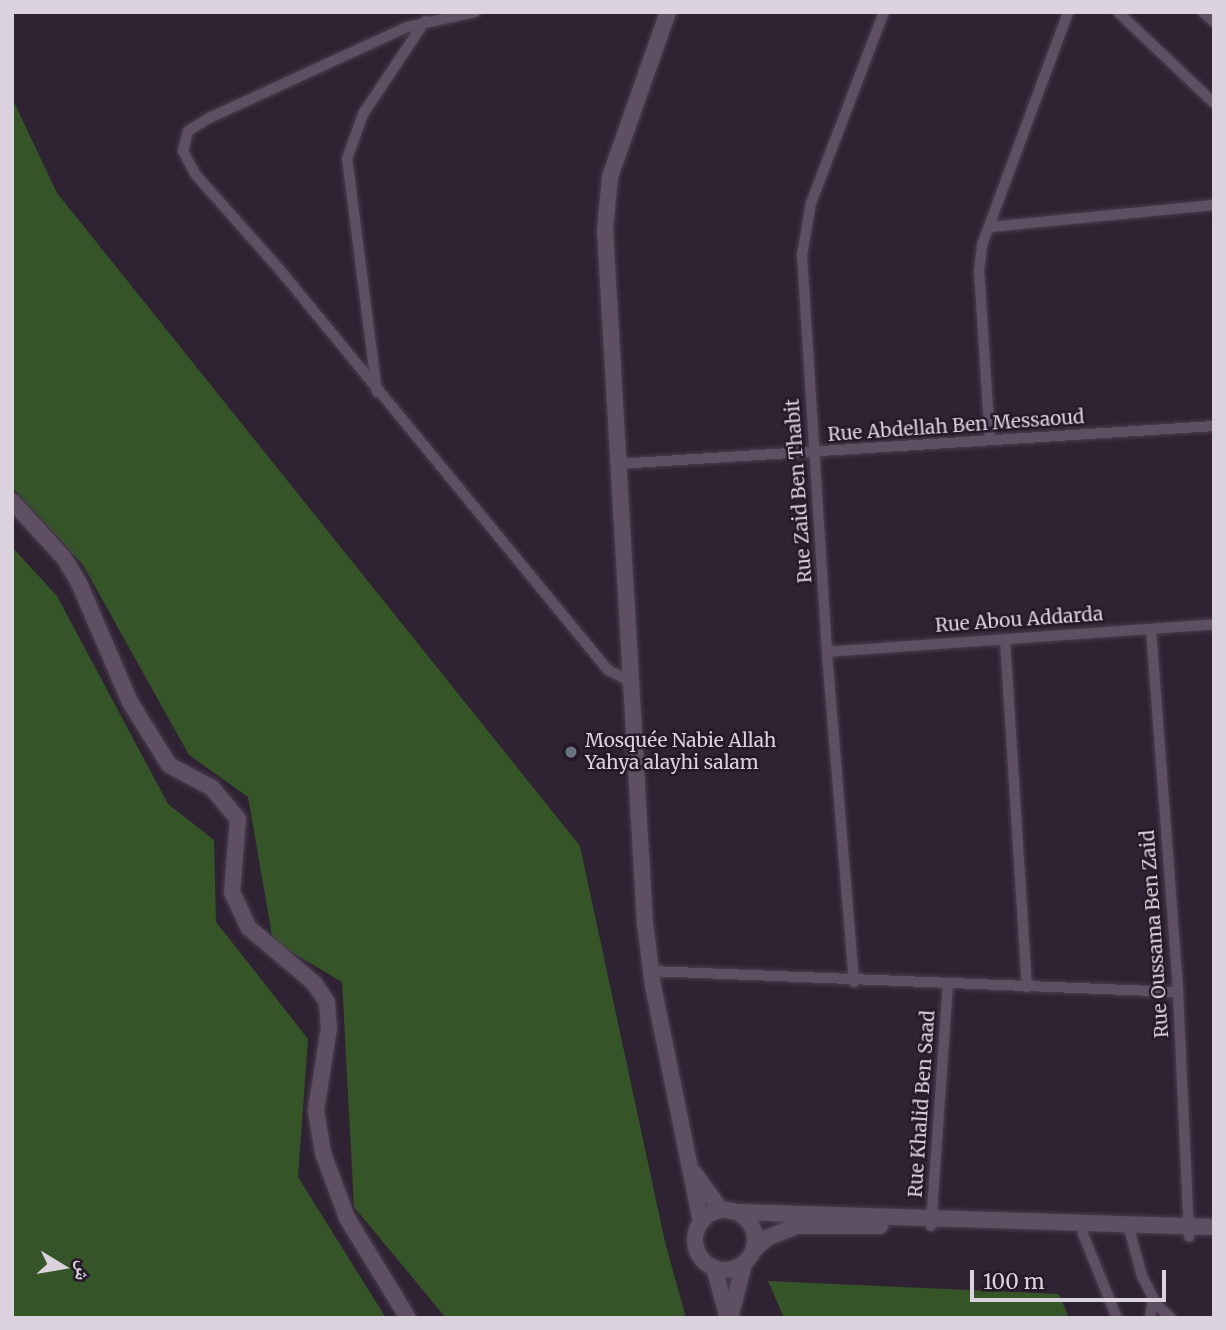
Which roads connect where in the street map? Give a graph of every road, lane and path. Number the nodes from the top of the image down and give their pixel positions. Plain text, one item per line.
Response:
1 (475, 12) edge
2 (668, 12) edge
3 (884, 12) edge
4 (1068, 12) edge
5 (1118, 12) edge
6 (1203, 12) edge
7 (425, 21) junction
8 (1214, 22) edge
9 (1214, 103) edge
10 (1214, 205) edge
11 (990, 227) junction
12 (378, 395) junction
13 (1214, 426) edge
14 (990, 440) junction
15 (813, 453) junction
16 (617, 464) junction
17 (12, 501) edge
18 (1214, 624) edge
19 (1151, 629) junction
20 (1005, 639) junction
21 (827, 652) junction
22 (630, 681) junction
23 (650, 971) junction
24 (854, 982) junction
25 (948, 985) junction
26 (1027, 987) junction
27 (1178, 992) junction
28 (691, 1168) junction
29 (729, 1211) junction
30 (931, 1221) junction
31 (701, 1222) junction
32 (1214, 1227) edge
33 (1083, 1228) junction
34 (1128, 1230) junction
35 (1189, 1232) junction
36 (1214, 1238) edge
37 (754, 1250) junction
38 (744, 1264) junction
39 (714, 1268) junction
40 (1153, 1298) junction
41 (408, 1318) edge
42 (729, 1318) edge
43 (1117, 1318) edge
44 (1150, 1318) edge
45 (1171, 1318) edge

1 - 7 street
2 - 16 street
3 - 15 street, Rue Zaid Ben Thabit
4 - 11 street
5 - 9 street
6 - 8 street
7 - 12 street
7 - 12 street
10 - 11 street
11 - 14 street
12 - 22 street
13 - 14 street, Rue Abdellah Ben Messaoud
14 - 15 street, Rue Abdellah Ben Messaoud
15 - 16 street, Rue Abdellah Ben Messaoud
15 - 21 street, Rue Zaid Ben Thabit
16 - 22 street
17 - 41 street
18 - 19 street, Rue Abou Addarda
19 - 20 street, Rue Abou Addarda
19 - 27 street, Rue Oussama Ben Zaid
20 - 21 street, Rue Abou Addarda
20 - 26 street
21 - 24 street, Rue Zaid Ben Thabit
22 - 23 street
23 - 24 street
23 - 28 street
24 - 25 street
25 - 26 street
25 - 30 street, Rue Khalid Ben Saad
26 - 27 street
27 - 35 street, Rue Oussama Ben Zaid
28 - 29 street
28 - 31 street
29 - 30 street
29 - 31 street
29 - 37 street
30 - 33 street
30 - 37 street
31 - 39 street
32 - 35 street
33 - 34 street
33 - 43 street
34 - 35 street
34 - 40 street
35 - 36 street
37 - 38 street
38 - 39 street
38 - 42 street
39 - 42 street
40 - 44 street
40 - 45 street

